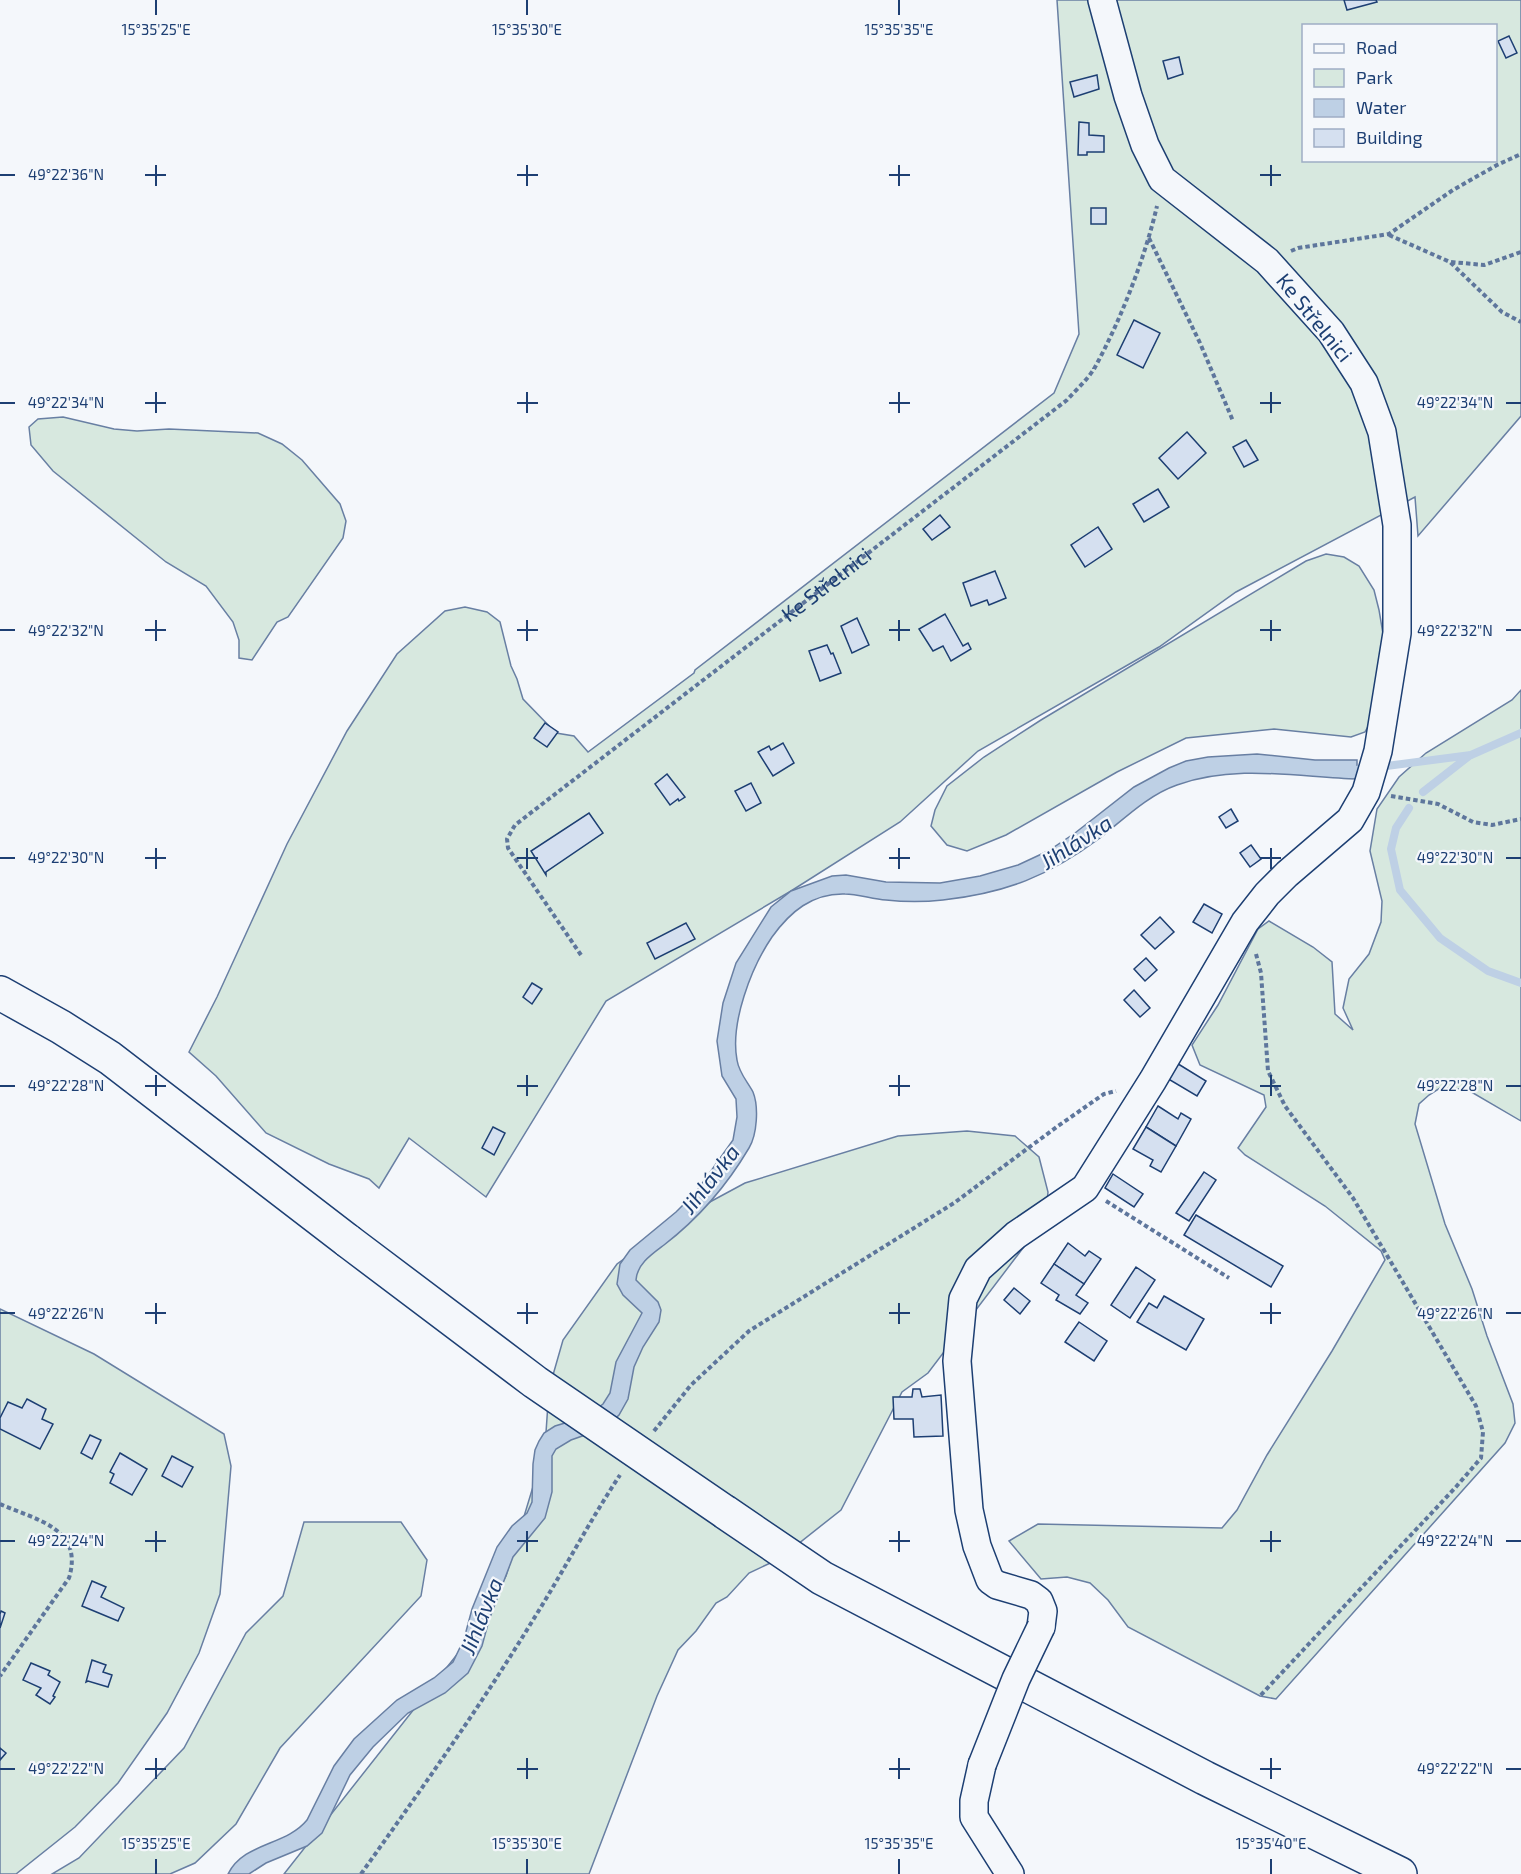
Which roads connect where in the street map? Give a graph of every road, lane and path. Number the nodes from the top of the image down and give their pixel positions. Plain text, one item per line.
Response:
1 (1102, 0) edge
2 (1521, 154) edge
3 (1162, 179) junction
4 (1389, 234) junction
5 (1149, 237) junction
6 (1521, 252) edge
7 (1267, 261) junction
8 (1450, 262) junction
9 (1521, 322) edge
10 (1233, 421) dead end
11 (1367, 788) junction
12 (1521, 819) edge
13 (1245, 922) junction
14 (581, 955) dead end
15 (0, 993) edge
16 (1153, 1080) junction
17 (1085, 1188) junction
18 (1229, 1278) dead end
19 (647, 1440) dead end
20 (625, 1467) dead end
21 (0, 1504) edge
22 (0, 1676) edge
23 (1016, 1679) junction
24 (1260, 1696) dead end
25 (361, 1874) edge
26 (1010, 1874) edge
27 (1400, 1874) edge

1 - 3 lane, Ke Střelnici
2 - 4 path
3 - 5 path, Ke Střelnici
3 - 7 lane, Ke Střelnici
4 - 7 path
4 - 8 path
5 - 10 path
5 - 14 path, Ke Střelnici
6 - 8 path
7 - 11 lane, Ke Střelnici
8 - 9 path
11 - 12 path
11 - 13 lane, Ke Střelnici
13 - 16 lane, Ke Střelnici
13 - 24 path
15 - 23 main road, bridge
16 - 17 lane, Ke Střelnici
16 - 19 path
17 - 18 path
17 - 23 lane, bridge
20 - 25 path
21 - 22 path
23 - 26 lane, bridge
23 - 27 main road

